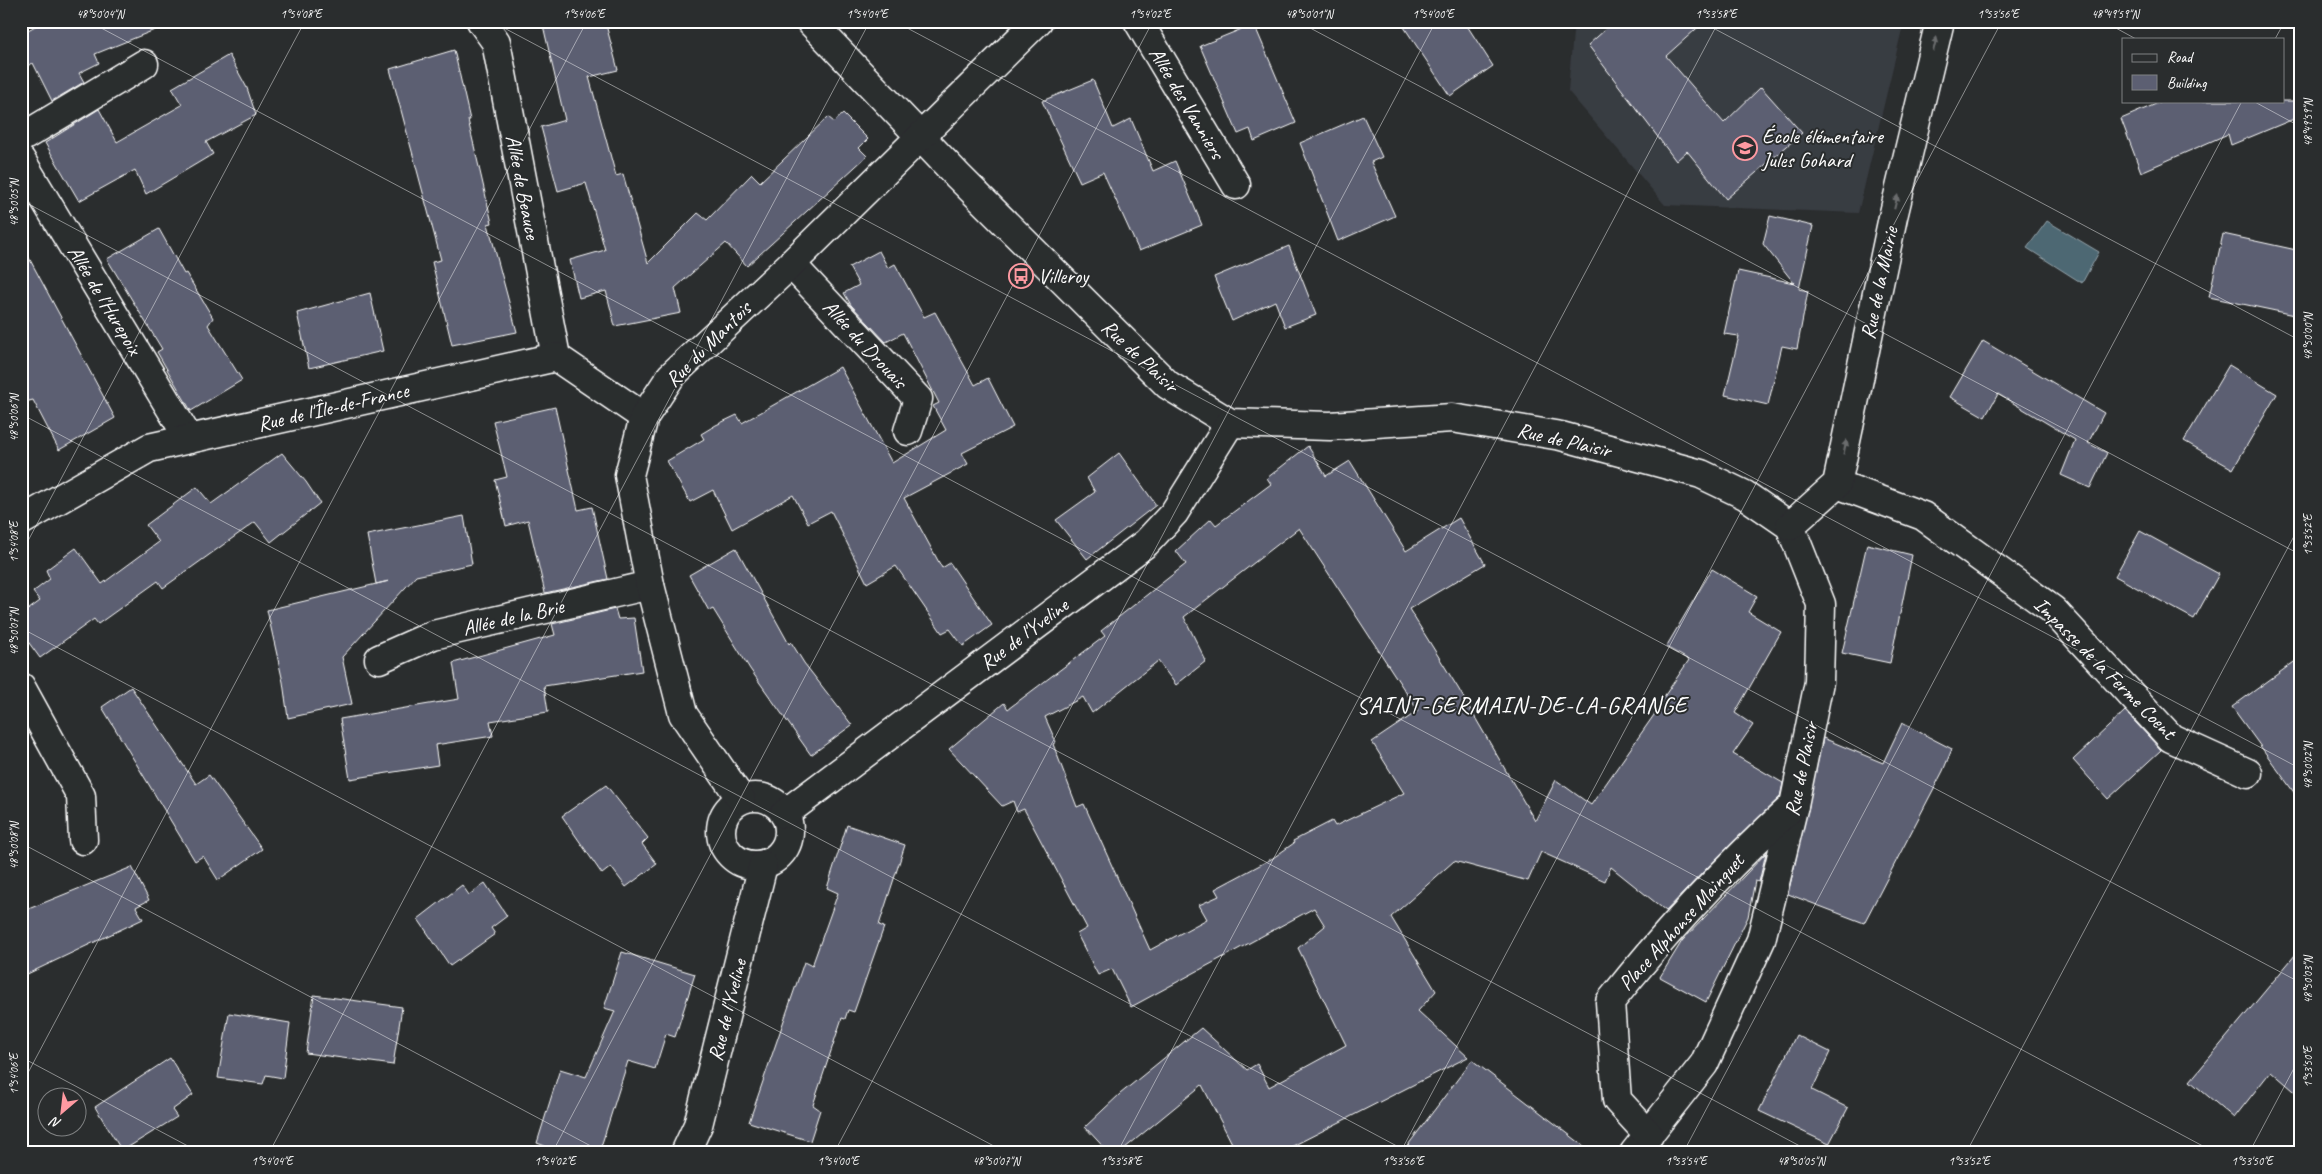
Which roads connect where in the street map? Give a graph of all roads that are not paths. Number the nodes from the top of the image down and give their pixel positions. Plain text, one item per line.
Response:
1 (481, 21) edge
2 (810, 21) edge
3 (1038, 21) edge
4 (1138, 21) edge
5 (1940, 21) edge
6 (144, 64) dead end
7 (921, 137) junction
8 (21, 138) edge
9 (21, 160) edge
10 (1236, 185) dead end
11 (791, 264) junction
12 (556, 357) junction
13 (644, 417) junction
14 (1230, 423) junction
15 (908, 430) dead end
16 (189, 439) junction
17 (1837, 484) junction
18 (21, 521) edge
19 (1790, 526) junction
20 (650, 585) junction
21 (379, 659) dead end
22 (21, 687) edge
23 (2248, 773) dead end
24 (741, 799) junction
25 (1794, 805) junction
26 (784, 814) junction
27 (83, 840) dead end
28 (763, 865) junction
29 (1642, 1144) edge
30 (685, 1153) edge

1 - 12 street, Allée de Beauce
2 - 7 street, Rue de Plaisir
3 - 7 street, Rue du Mantois
4 - 10 street, Allée des Vanniers
17 -> 5 street, Rue de la Mairie
6 - 8 street
7 - 11 street, Rue du Mantois
7 - 14 street, Rue de Plaisir
9 - 16 street, Allée de l'Hurepoix
11 - 13 street, Rue du Mantois
11 - 15 street, Allée du Drouais
12 - 13 street
12 - 16 street, Rue de l'Île-de-France
13 - 20 street, Rue du Mantois
14 - 19 street, Rue de Plaisir
14 - 26 street, Rue de l'Yveline
16 - 18 street, Rue de l'Île-de-France
17 - 19 street
17 - 23 street, Impasse de la Ferme Coent
19 - 25 street, Rue de Plaisir
20 - 21 street, Allée de la Brie
20 - 24 street, Rue du Mantois
22 - 27 street
24 - 26 street
24 - 28 street
25 - 29 street, Rue de Plaisir
25 - 29 street, Place Alphonse Mainguet
26 - 28 street
28 - 30 street, Rue de l'Yveline

